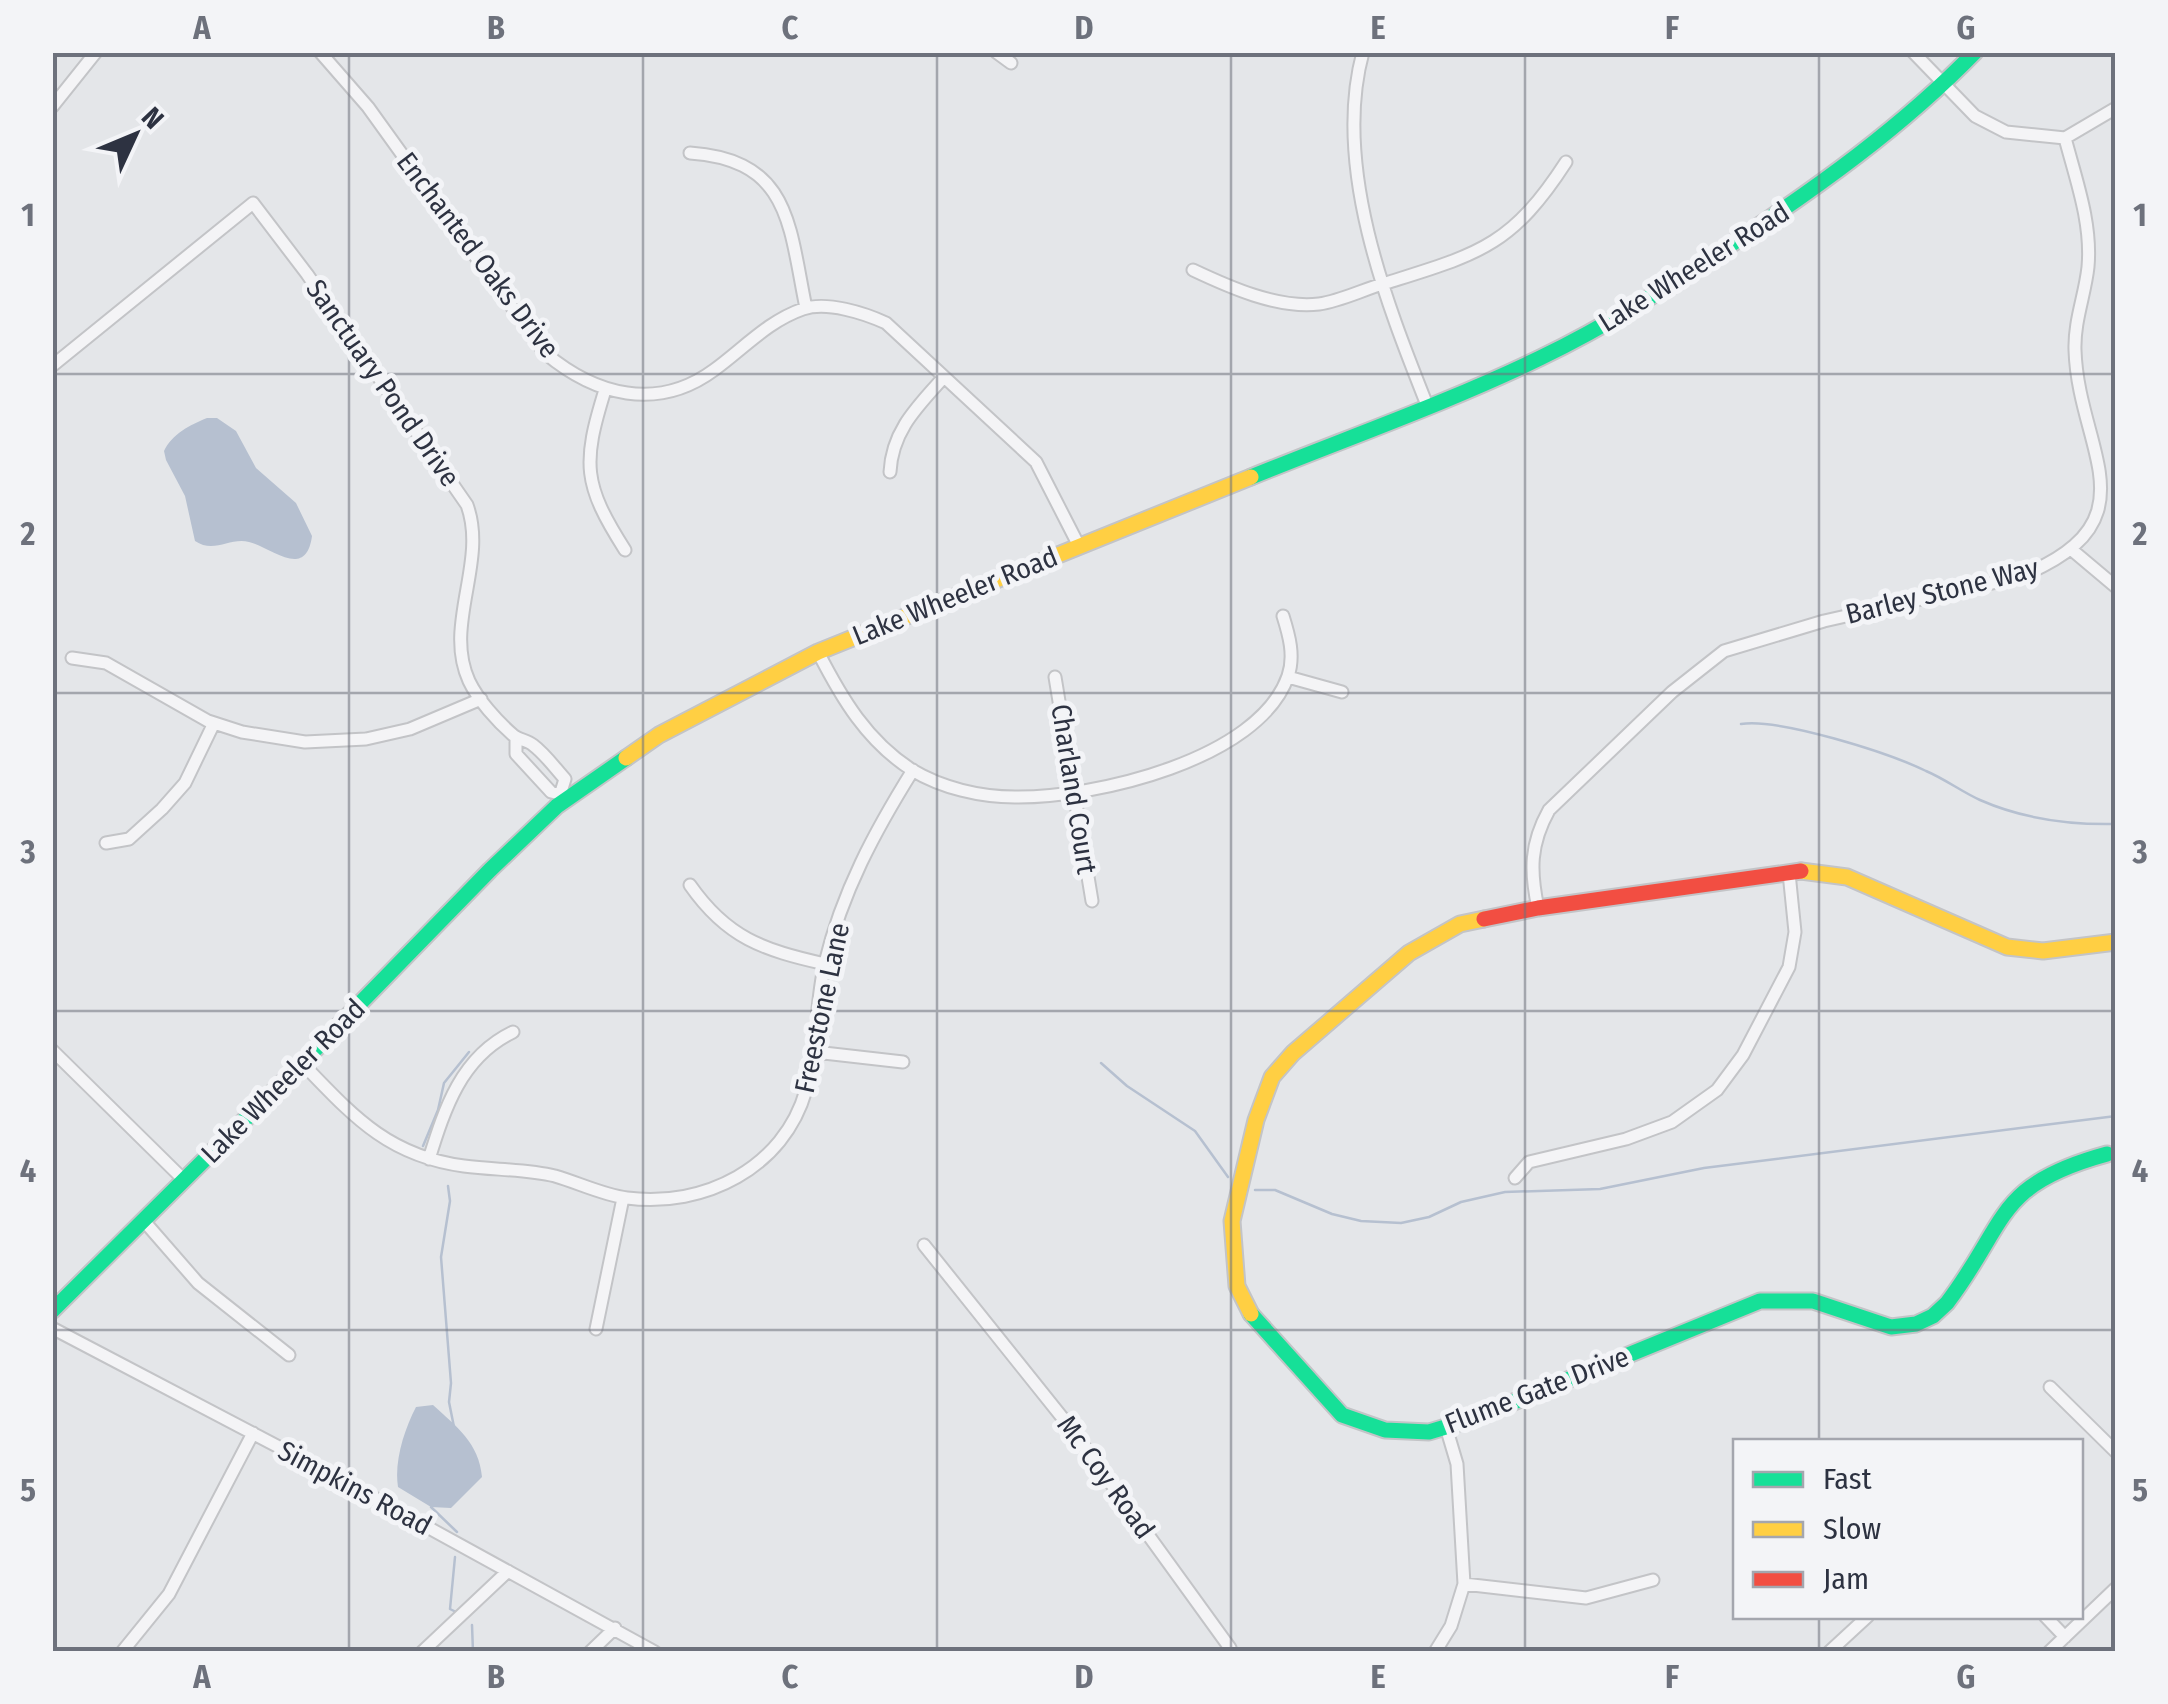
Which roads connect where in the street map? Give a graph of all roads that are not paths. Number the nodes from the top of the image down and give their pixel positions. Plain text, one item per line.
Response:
1 (96, 52) edge
2 (320, 52) edge
3 (996, 52) edge
4 (1363, 52) edge
5 (1913, 52) edge
6 (1975, 52) edge
7 (1011, 62) dead end
8 (1942, 86) junction
9 (52, 108) edge
10 (2116, 108) edge
11 (2065, 138) junction
12 (690, 153) dead end
13 (1566, 162) dead end
14 (1193, 270) dead end
15 (1382, 284) junction
16 (806, 308) junction
17 (52, 366) edge
18 (944, 378) junction
19 (605, 390) junction
20 (1427, 405) junction
21 (890, 472) dead end
22 (2109, 488) edge
23 (1078, 546) junction
24 (625, 550) dead end
25 (2072, 550) junction
26 (2116, 587) edge
27 (1283, 616) dead end
28 (818, 652) junction
29 (72, 658) dead end
30 (1056, 677) dead end
31 (1288, 677) junction
32 (1342, 692) dead end
33 (480, 699) junction
34 (214, 723) junction
35 (516, 738) junction
36 (914, 770) junction
37 (1074, 793) junction
38 (564, 795) junction
39 (106, 843) dead end
40 (1790, 874) junction
41 (690, 884) dead end
42 (1092, 902) dead end
43 (1538, 908) junction
44 (2116, 942) edge
45 (825, 964) junction
46 (513, 1032) dead end
47 (52, 1050) edge
48 (815, 1052) junction
49 (903, 1062) dead end
50 (302, 1063) junction
51 (2107, 1154) dead end
52 (429, 1159) junction
53 (1515, 1178) dead end
54 (184, 1180) junction
55 (623, 1198) junction
56 (144, 1221) junction
57 (924, 1245) dead end
58 (52, 1310) edge
59 (52, 1328) edge
60 (596, 1328) dead end
61 (289, 1355) dead end
62 (2050, 1387) dead end
63 (1446, 1426) junction
64 (253, 1433) junction
65 (2116, 1452) edge
66 (508, 1571) junction
67 (1653, 1580) dead end
68 (1464, 1584) junction
69 (2116, 1588) edge
70 (1865, 1619) edge
71 (2048, 1619) edge
72 (615, 1628) junction
73 (2065, 1637) junction
74 (122, 1652) edge
75 (422, 1652) edge
76 (590, 1652) edge
77 (655, 1652) edge
78 (1226, 1652) edge
79 (1435, 1652) edge
80 (1829, 1652) edge
81 (2049, 1652) edge

1 - 9 street
2 - 19 street, Enchanted Oaks Drive
3 - 7 street
4 - 15 street
5 - 8 street
6 - 8 street, Lake Wheeler Road
8 - 11 street
8 - 20 street, Lake Wheeler Road
10 - 11 street
11 - 22 street, Barley Stone Way
12 - 16 street
13 - 15 street
14 - 15 street
15 - 20 street
16 - 18 street
16 - 19 street, Enchanted Oaks Drive
17 - 33 street, Sanctuary Pond Drive
18 - 21 street
18 - 23 street
19 - 24 street
20 - 23 street, Lake Wheeler Road
22 - 25 street, Barley Stone Way
23 - 28 street, Lake Wheeler Road
25 - 26 street
25 - 43 street, Barley Stone Way
27 - 31 street
28 - 36 street
28 - 38 street, Lake Wheeler Road
29 - 34 street
30 - 37 street, Charland Court
31 - 32 street
31 - 37 street
33 - 34 street
33 - 35 street, Sanctuary Pond Drive
34 - 39 street
35 - 38 street, Sanctuary Pond Drive
35 - 38 street, Sanctuary Pond Drive
36 - 37 street
36 - 45 street, Freestone Lane
37 - 42 street, Charland Court
38 - 50 street, Lake Wheeler Road
40 - 43 street, Flume Gate Drive
40 - 44 street, Flume Gate Drive
40 - 53 street
41 - 45 street
43 - 63 street, Flume Gate Drive
45 - 48 street, Freestone Lane
46 - 52 street
47 - 54 street
48 - 49 street
48 - 55 street, Freestone Lane
50 - 52 street, Freestone Lane
50 - 54 street, Lake Wheeler Road
51 - 63 street, Flume Gate Drive
52 - 55 street, Freestone Lane
54 - 56 street, Lake Wheeler Road
55 - 60 street
56 - 58 street, Lake Wheeler Road
56 - 61 street
57 - 78 street, Mc Coy Road
59 - 64 street, Simpkins Road
62 - 65 street
63 - 68 street
64 - 66 street, Simpkins Road
64 - 74 street
66 - 72 street, Simpkins Road
66 - 75 street
67 - 68 street
68 - 79 street
69 - 73 street
70 - 80 street
71 - 73 street
72 - 76 street
72 - 77 street, Simpkins Road
73 - 81 street

